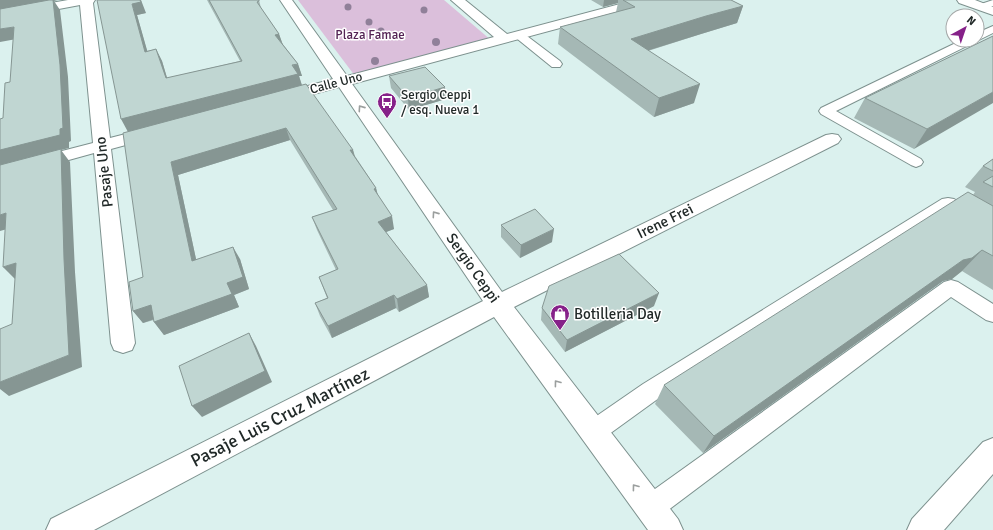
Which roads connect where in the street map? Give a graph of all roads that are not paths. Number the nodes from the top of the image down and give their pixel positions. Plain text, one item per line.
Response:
1 (87, 0) edge
2 (286, 0) edge
3 (457, 0) edge
4 (649, 0) edge
5 (962, 0) edge
6 (990, 7) edge
7 (0, 16) edge
8 (512, 36) junction
9 (955, 48) edge
10 (556, 64) dead end
11 (342, 82) junction
12 (264, 102) edge
13 (164, 129) edge
14 (832, 139) dead end
15 (101, 146) junction
16 (916, 162) dead end
17 (0, 173) edge
18 (993, 229) edge
19 (498, 304) junction
20 (993, 314) edge
21 (123, 343) dead end
22 (593, 432) junction
23 (993, 452) edge
24 (650, 508) junction
25 (62, 530) edge
26 (666, 530) edge
27 (923, 530) edge

1 - 7 street
1 - 15 street, Pasaje Uno
2 - 11 street, Sergio Ceppi
3 - 8 street
4 - 8 street, Calle Uno
5 - 6 street
8 - 10 lane
8 - 11 street, Calle Uno
9 - 16 lane
11 - 12 street, Calle Uno
19 -> 11 street, Sergio Ceppi
13 - 15 street
14 - 19 street, Irene Frei
15 - 17 street
15 - 21 street, Pasaje Uno
18 - 22 lane
22 -> 19 street, Sergio Ceppi
19 - 25 street, Pasaje Luis Cruz Martínez
20 - 24 lane
24 -> 22 street, Sergio Ceppi
23 - 27 street
24 - 26 street, Sergio Ceppi

